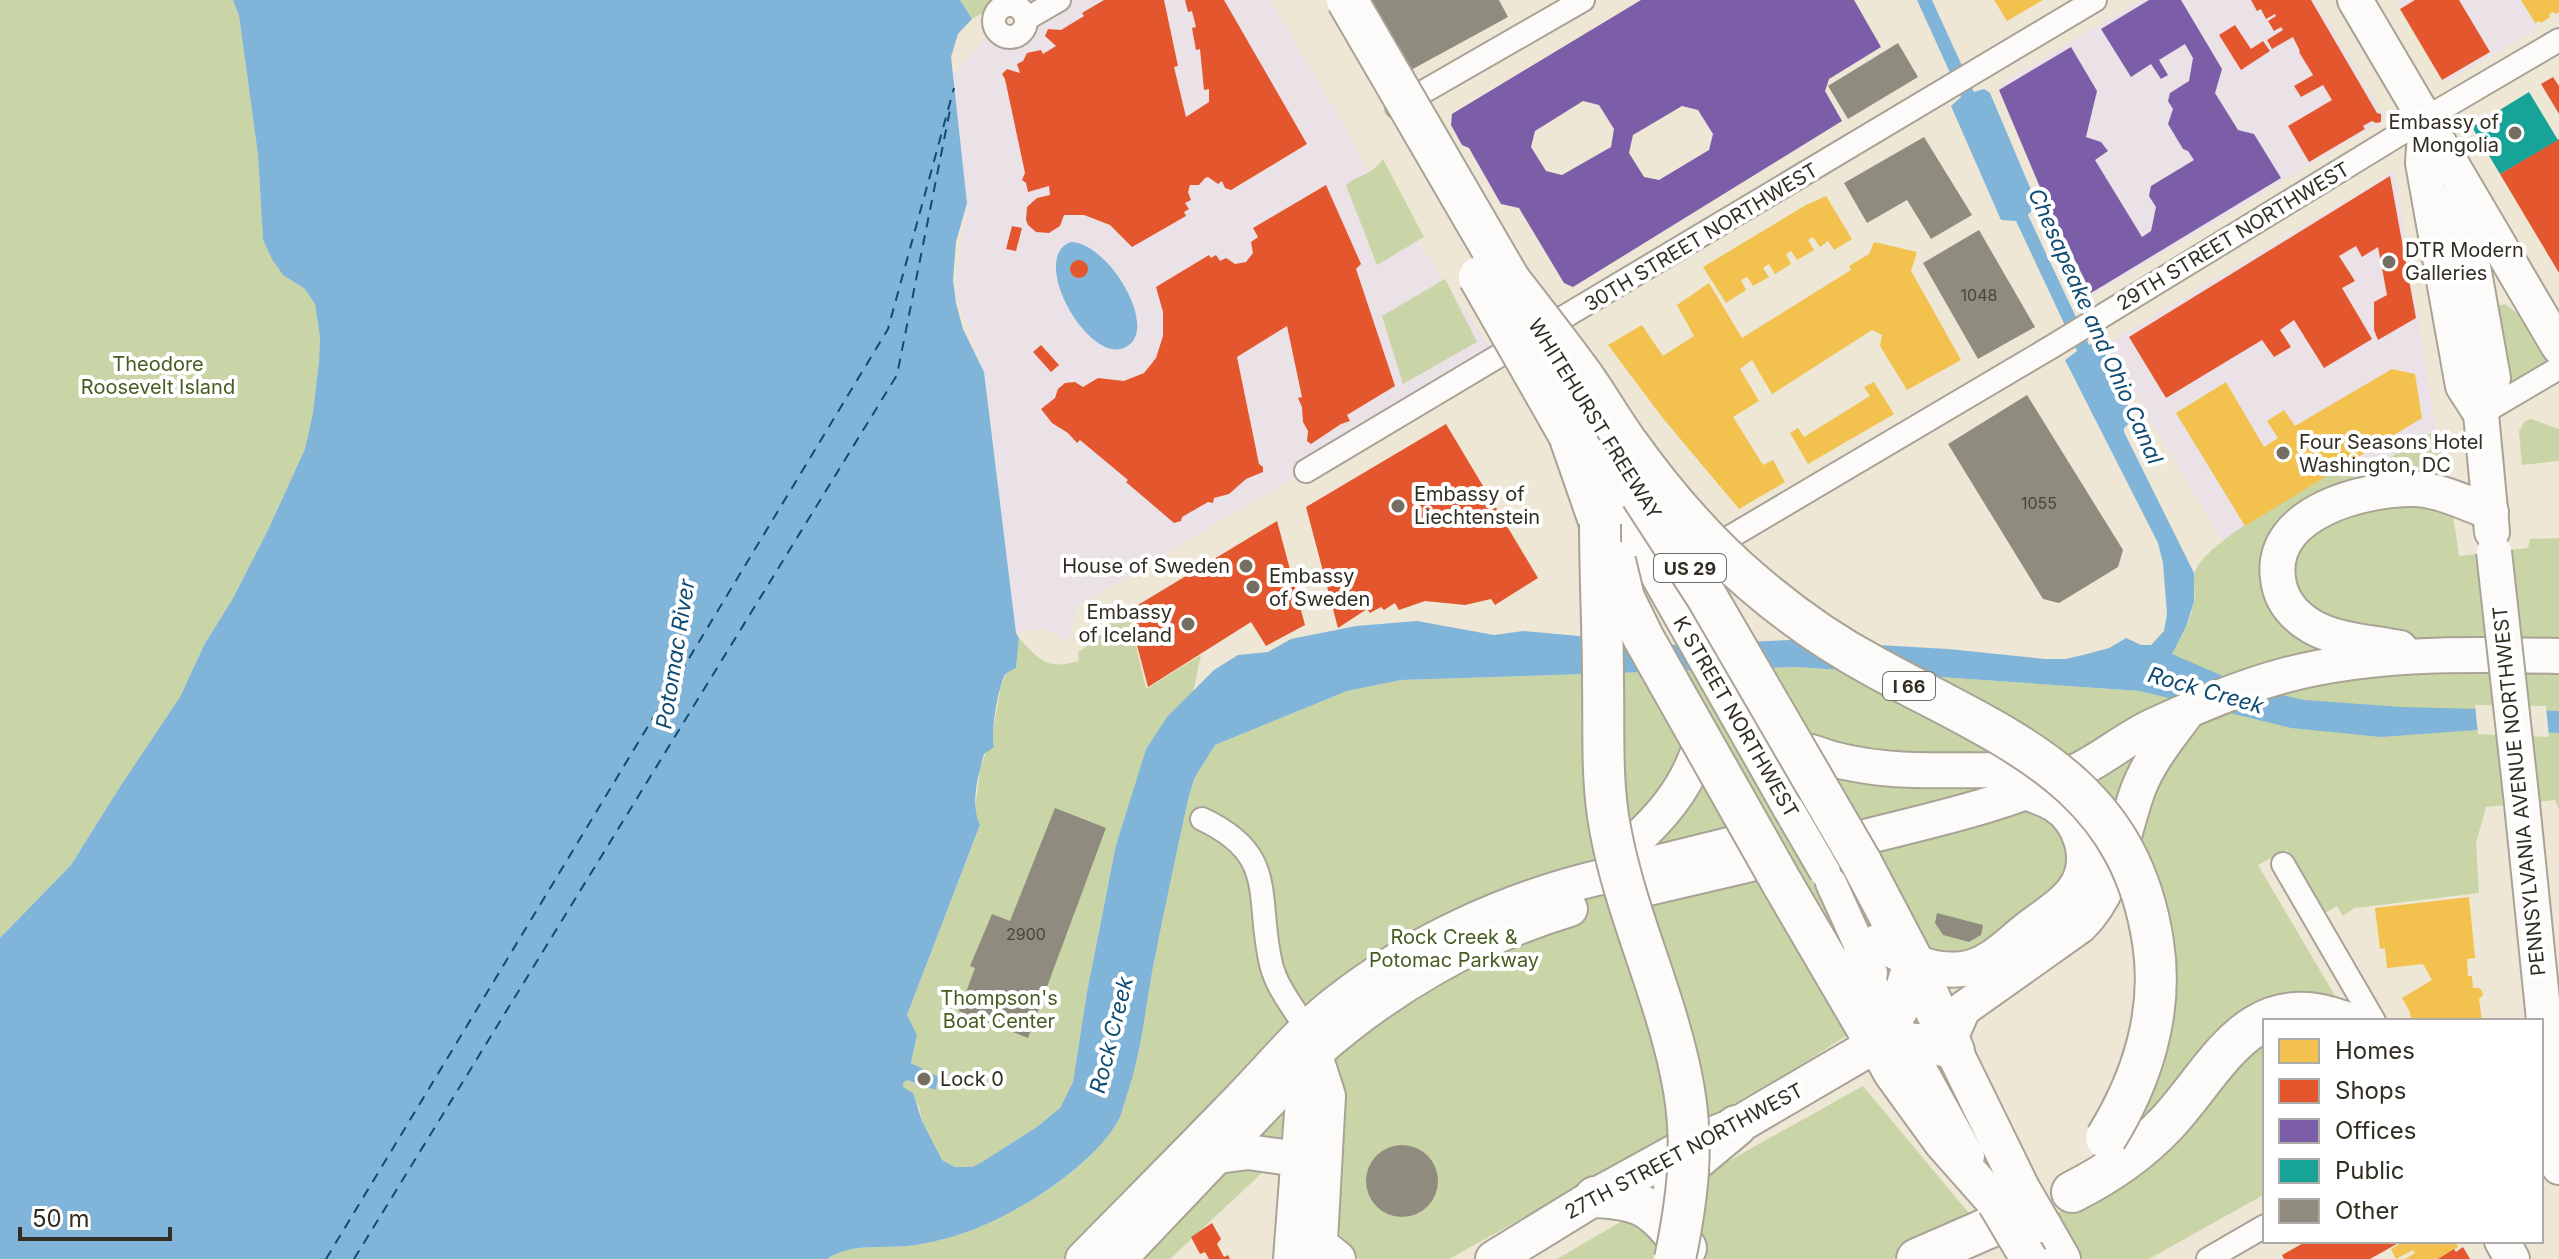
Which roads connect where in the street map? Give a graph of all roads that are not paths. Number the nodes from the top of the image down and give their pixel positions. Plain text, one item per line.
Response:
1 (1059, 0) edge
2 (1318, 0) edge
3 (1333, 0) edge
4 (1347, 0) edge
5 (1583, 0) edge
6 (2095, 0) edge
7 (2355, 0) edge
8 (1026, 19) dead end
9 (2559, 40) edge
10 (1396, 108) junction
11 (2426, 118) junction
12 (2456, 172) junction
13 (1509, 279) junction
14 (2525, 288) junction
15 (2480, 302) junction
16 (2451, 319) junction
17 (1530, 338) junction
18 (2559, 347) edge
19 (2559, 368) edge
20 (2481, 414) junction
21 (1306, 471) dead end
22 (2491, 512) junction
23 (1600, 524) junction
24 (1658, 579) junction
25 (2440, 656) junction
26 (2559, 656) edge
27 (2188, 710) junction
28 (1811, 752) dead end
29 (1696, 757) dead end
30 (2021, 781) junction
31 (1202, 819) dead end
32 (1846, 854) junction
33 (1757, 863) junction
34 (2283, 864) dead end
35 (1621, 873) junction
36 (1869, 948) junction
37 (1899, 1011) junction
38 (2266, 1019) edge
39 (2335, 1019) edge
40 (2373, 1019) edge
41 (2263, 1020) edge
42 (1310, 1042) junction
43 (1954, 1051) junction
44 (2549, 1059) edge
45 (1736, 1126) junction
46 (1962, 1132) junction
47 (1218, 1156) junction
48 (1298, 1159) junction
49 (2559, 1167) edge
50 (1595, 1197) junction
51 (1295, 1198) junction
52 (2007, 1209) junction
53 (2263, 1227) edge
54 (1327, 1254) edge
55 (1683, 1255) edge
56 (1083, 1259) edge
57 (1119, 1259) edge
58 (1291, 1259) edge
59 (1494, 1259) edge
60 (1917, 1259) edge
61 (2029, 1259) edge
62 (2062, 1259) edge
63 (2208, 1259) edge

1 - 8 street
2 - 23 highway, WHITEHURST FREEWAY / US 29, bridge
3 - 10 main road, K STREET NORTHWEST
4 - 13 highway, WHITEHURST FREEWAY / US 29, bridge
5 - 10 street
6 - 17 street, 30TH STREET NORTHWEST
7 - 11 main road
9 - 11 street, 29TH STREET NORTHWEST
10 - 17 main road, K STREET NORTHWEST
11 - 12 main road
11 - 16 main road, PENNSYLVANIA AVENUE NORTHWEST
11 - 24 street, 29TH STREET NORTHWEST
12 - 14 main road
12 - 15 main road, PENNSYLVANIA AVENUE NORTHWEST
13 - 32 highway, WHITEHURST FREEWAY / US 29, bridge
13 - 41 highway, I 66, bridge
14 - 15 main road
14 - 18 main road
15 - 16 main road
15 - 20 main road, PENNSYLVANIA AVENUE NORTHWEST
16 - 20 main road, PENNSYLVANIA AVENUE NORTHWEST
17 - 21 street, 30TH STREET NORTHWEST
17 - 24 main road, K STREET NORTHWEST
19 - 20 street
20 - 22 main road, PENNSYLVANIA AVENUE NORTHWEST
22 - 25 main road
22 - 44 main road, PENNSYLVANIA AVENUE NORTHWEST, bridge
23 - 33 highway, WHITEHURST FREEWAY / US 29, bridge
23 - 55 highway, bridge
24 - 32 main road, K STREET NORTHWEST, bridge
25 - 26 main road
25 - 27 main road
27 - 30 main road
27 - 43 main road
28 - 30 main road
29 - 35 main road
30 - 32 main road
30 - 37 main road
31 - 42 street
32 - 36 main road, K STREET NORTHWEST
32 - 37 highway, WHITEHURST FREEWAY / US 29
33 - 35 main road
33 - 37 highway, WHITEHURST FREEWAY / US 29
34 - 40 street
35 - 42 main road
35 - 42 main road
36 - 37 main road
36 - 37 highway
37 - 43 highway, WHITEHURST FREEWAY / US 29
37 - 43 highway
37 - 45 highway, 27TH STREET NORTHWEST
37 - 46 highway, US 29
38 - 39 highway, I 66, bridge
42 - 47 main road
42 - 48 main road
42 - 54 main road
42 - 56 main road
43 - 46 highway, US 29
44 - 49 main road, PENNSYLVANIA AVENUE NORTHWEST
45 - 50 highway, 27TH STREET NORTHWEST
45 - 55 highway
46 - 52 highway, US 29
46 - 62 highway, US 29, bridge
47 - 48 main road
47 - 57 main road
48 - 51 main road
50 - 55 highway
50 - 59 highway, 27TH STREET NORTHWEST
51 - 54 main road
51 - 58 main road
52 - 60 highway
52 - 61 highway, US 29, bridge
53 - 63 street

